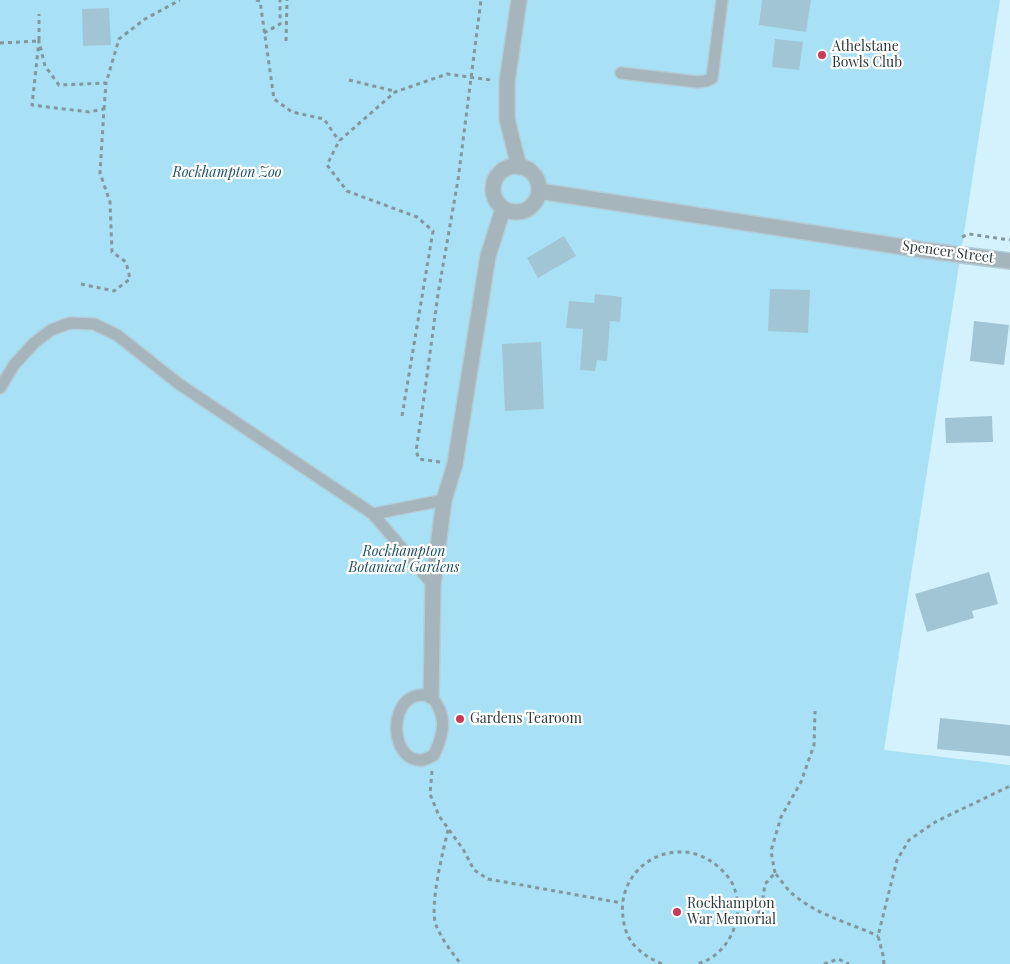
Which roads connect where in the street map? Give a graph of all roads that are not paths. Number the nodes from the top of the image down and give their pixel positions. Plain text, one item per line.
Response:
1 (519, 0) edge
2 (722, 0) edge
3 (621, 73) dead end
4 (519, 167) junction
5 (538, 191) junction
6 (503, 209) junction
7 (1010, 261) edge
8 (0, 388) edge
9 (444, 500) junction
10 (373, 514) junction
11 (433, 585) junction
12 (431, 696) junction

1 - 4 street
2 - 3 lane
4 - 5 street
4 - 6 street
5 - 6 street
5 - 7 street, Spencer Street
6 - 9 street
8 - 10 lane
9 - 10 lane
9 - 11 street
10 - 11 lane
11 - 12 street
12 - 12 lane

